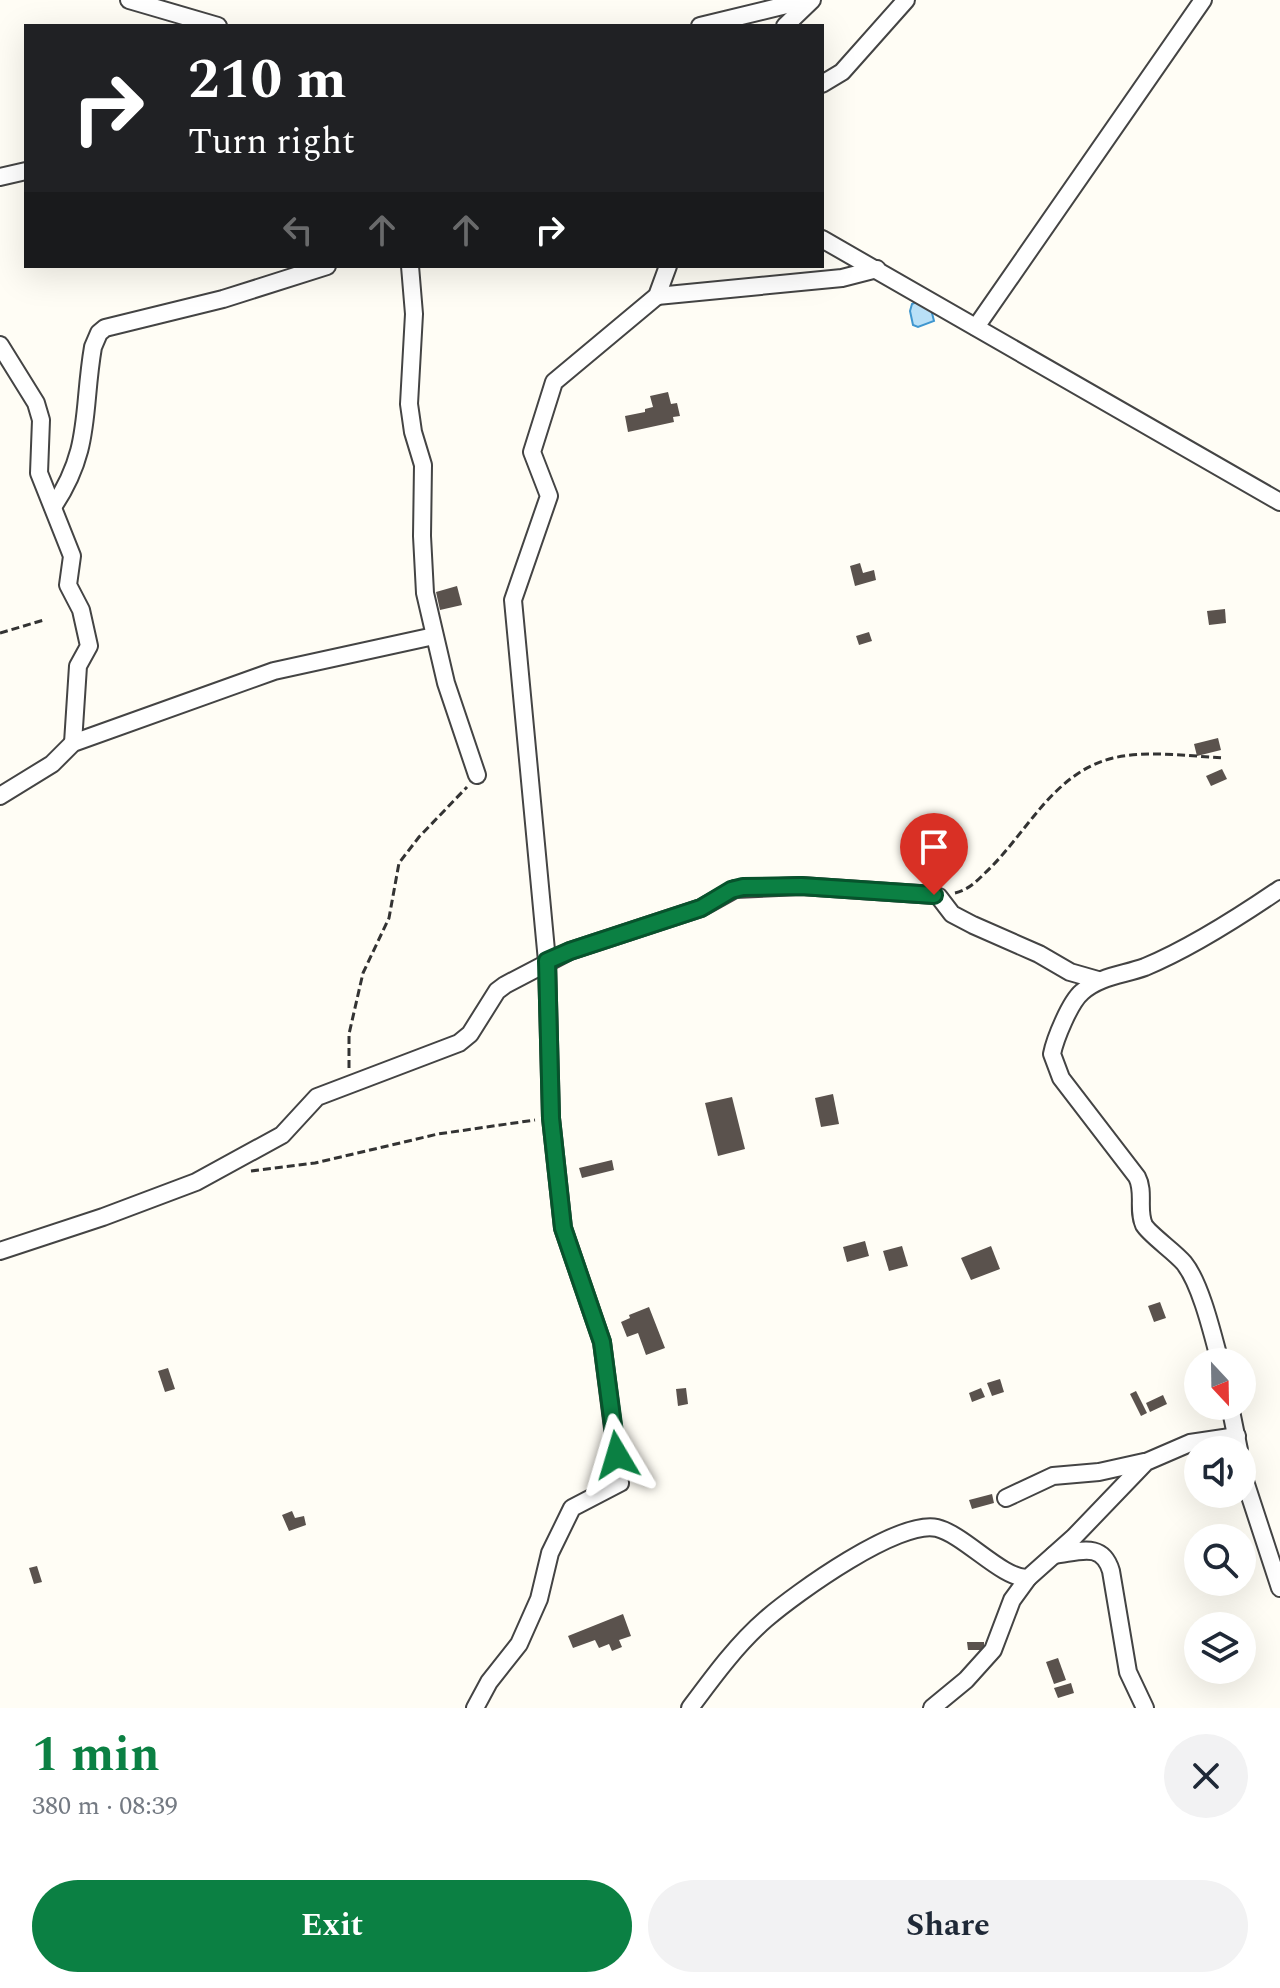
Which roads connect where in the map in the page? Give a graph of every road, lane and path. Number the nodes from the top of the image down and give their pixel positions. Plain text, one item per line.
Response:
1 (129, 0) edge
2 (810, 0) edge
3 (906, 0) edge
4 (1203, 0) edge
5 (166, 18) edge
6 (205, 24) edge
7 (708, 24) edge
8 (787, 24) edge
9 (824, 83) edge
10 (24, 171) edge
11 (0, 177) edge
12 (824, 240) edge
13 (321, 268) edge
14 (410, 268) edge
15 (667, 268) edge
16 (877, 269) junction
17 (657, 296) junction
18 (976, 327) junction
19 (2, 352) edge
20 (1280, 502) edge
21 (53, 507) junction
22 (44, 620) dead end
23 (0, 633) edge
24 (434, 636) junction
25 (73, 743) junction
26 (1224, 758) dead end
27 (477, 775) joint
28 (0, 796) edge
29 (1280, 889) edge
30 (939, 897) junction
31 (547, 961) junction
32 (1098, 980) junction
33 (350, 1084) junction
34 (551, 1118) junction
35 (251, 1171) dead end
36 (0, 1251) edge
37 (1215, 1348) edge
38 (1184, 1445) edge
39 (1146, 1462) junction
40 (1006, 1498) dead end
41 (1254, 1508) edge
42 (1054, 1555) junction
43 (1028, 1578) junction
44 (1280, 1588) edge
45 (475, 1708) edge
46 (690, 1708) edge
47 (932, 1708) edge
48 (1145, 1708) edge

1 - 5 street
2 - 7 street
2 - 8 street
3 - 9 street
4 - 18 street
5 - 6 street
10 - 11 street
12 - 16 street
13 - 21 street
14 - 24 street
15 - 17 street
16 - 17 street
16 - 18 street
17 - 31 street
18 - 20 street
19 - 21 street
21 - 25 street
22 - 23 path
24 - 25 street
24 - 27 street
25 - 28 street
26 - 30 path
27 - 33 path
29 - 32 street
30 - 31 street
30 - 32 street
31 - 33 street
31 - 34 street
32 - 37 street
33 - 36 street
34 - 35 path
34 - 45 street
38 - 39 street
39 - 40 street
39 - 42 street
41 - 44 street
42 - 43 street
42 - 48 street
43 - 46 street
43 - 47 street

